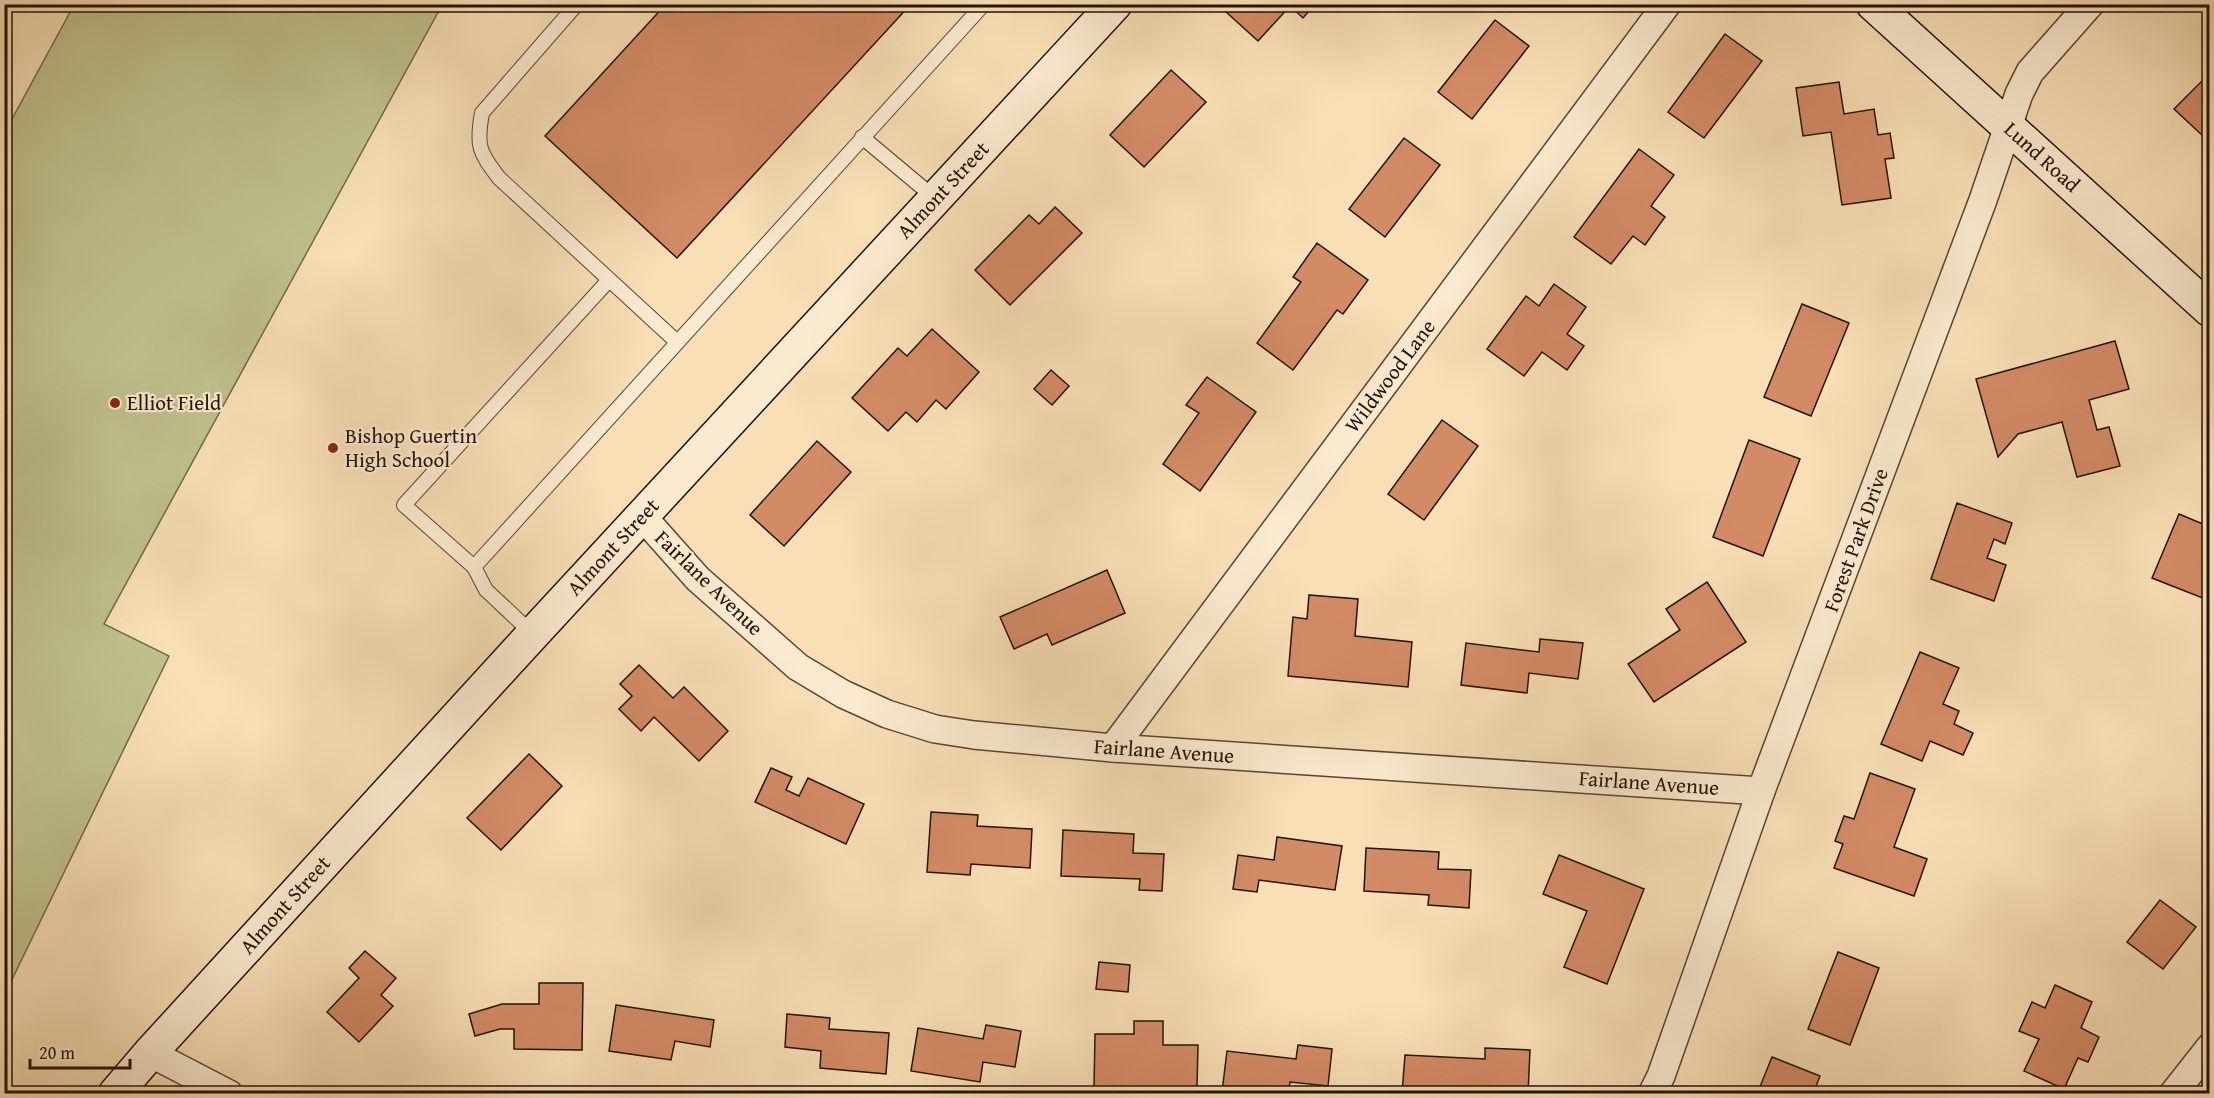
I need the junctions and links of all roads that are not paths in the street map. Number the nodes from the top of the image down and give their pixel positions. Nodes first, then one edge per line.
1 (577, 4) edge
2 (984, 4) edge
3 (1115, 4) edge
4 (1667, 4) edge
5 (1873, 4) edge
6 (2090, 4) edge
7 (2007, 126) junction
8 (862, 137) junction
9 (936, 199) junction
10 (609, 280) junction
11 (2210, 310) edge
12 (677, 342) junction
13 (642, 516) junction
14 (474, 567) junction
15 (533, 634) junction
16 (1113, 748) junction
17 (1761, 791) junction
18 (2210, 1047) edge
19 (150, 1053) junction
20 (115, 1094) edge
21 (229, 1094) edge
22 (1652, 1094) edge
23 (2173, 1094) edge

1 - 10 lane
2 - 8 lane
3 - 9 street, Almont Street
4 - 16 street, Wildwood Lane
5 - 7 street, Lund Road
6 - 7 street, Forest Park Drive
7 - 11 street, Lund Road
7 - 17 street, Forest Park Drive
8 - 9 lane
8 - 12 lane
9 - 13 street, Almont Street
10 - 12 lane
10 - 14 lane
12 - 14 lane
13 - 15 street, Almont Street
13 - 16 street, Fairlane Avenue
14 - 15 lane
15 - 19 street, Almont Street
16 - 17 street, Fairlane Avenue
17 - 22 street, Forest Park Drive
18 - 23 street
19 - 20 street, Almont Street
19 - 21 street

